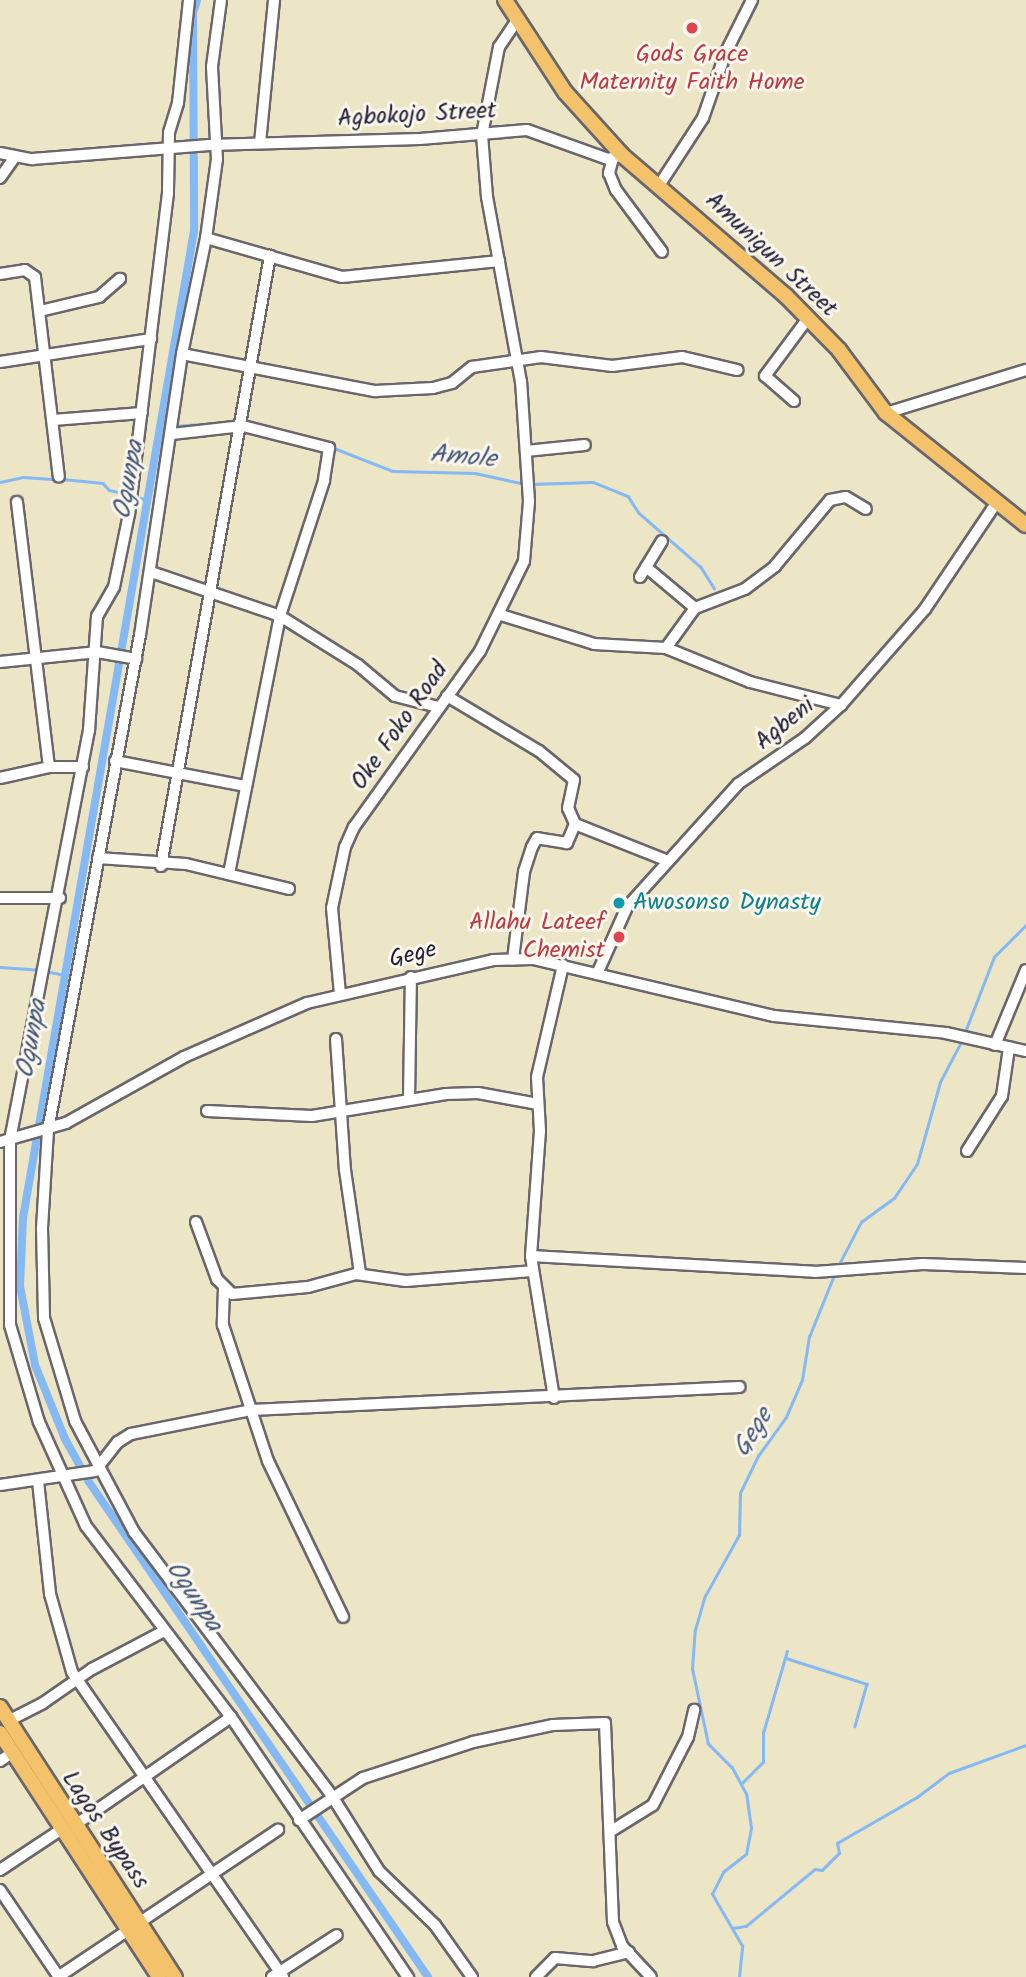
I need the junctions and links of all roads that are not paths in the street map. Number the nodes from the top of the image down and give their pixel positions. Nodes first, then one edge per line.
1 (189, 0) edge
2 (221, 0) edge
3 (274, 0) edge
4 (505, 0) edge
5 (752, 0) edge
6 (516, 22) junction
7 (482, 135) junction
8 (260, 143) junction
9 (213, 144) junction
10 (169, 148) junction
11 (0, 153) edge
12 (618, 157) junction
13 (14, 158) junction
14 (0, 178) edge
15 (660, 184) junction
16 (206, 238) junction
17 (662, 252) dead end
18 (270, 256) junction
19 (499, 261) junction
20 (0, 274) edge
21 (120, 279) dead end
22 (40, 311) junction
23 (808, 318) junction
24 (151, 340) junction
25 (182, 354) junction
26 (47, 355) junction
27 (519, 359) junction
28 (0, 362) edge
29 (251, 368) junction
30 (737, 370) dead end
31 (1026, 370) edge
32 (794, 401) dead end
33 (142, 413) junction
34 (886, 414) junction
35 (53, 419) junction
36 (243, 426) junction
37 (172, 434) junction
38 (585, 444) dead end
39 (526, 451) junction
40 (59, 477) dead end
41 (17, 502) dead end
42 (997, 502) junction
43 (866, 509) dead end
44 (1026, 525) edge
45 (662, 541) dead end
46 (151, 572) junction
47 (210, 591) junction
48 (695, 608) junction
49 (501, 614) junction
50 (280, 615) junction
51 (666, 648) junction
52 (100, 653) junction
53 (35, 658) junction
54 (133, 658) junction
55 (0, 662) edge
56 (447, 696) junction
57 (841, 705) junction
58 (438, 708) junction
59 (115, 761) junction
60 (49, 767) junction
61 (83, 767) junction
62 (179, 774) junction
63 (0, 778) edge
64 (245, 786) junction
65 (575, 824) junction
66 (97, 858) junction
67 (668, 861) junction
68 (161, 866) junction
69 (229, 874) junction
70 (289, 889) dead end
71 (0, 898) edge
72 (60, 898) junction
73 (513, 958) junction
74 (563, 965) junction
75 (1026, 970) edge
76 (597, 974) junction
77 (411, 977) junction
78 (340, 994) junction
79 (336, 1039) dead end
80 (995, 1045) junction
81 (1009, 1048) junction
82 (1026, 1051) edge
83 (409, 1099) junction
84 (538, 1104) junction
85 (207, 1111) dead end
86 (344, 1111) junction
87 (45, 1130) junction
88 (9, 1140) edge
89 (967, 1151) dead end
90 (196, 1222) dead end
91 (531, 1256) junction
92 (1026, 1268) edge
93 (532, 1271) junction
94 (360, 1273) junction
95 (224, 1288) junction
96 (739, 1387) dead end
97 (554, 1398) junction
98 (251, 1410) junction
99 (96, 1470) junction
100 (66, 1476) junction
101 (38, 1481) junction
102 (0, 1485) edge
103 (344, 1617) dead end
104 (164, 1631) junction
105 (78, 1680) junction
106 (0, 1707) edge
107 (694, 1710) dead end
108 (231, 1717) junction
109 (4, 1727) edge
110 (6, 1757) edge
111 (144, 1777) junction
112 (331, 1797) junction
113 (299, 1820) junction
114 (69, 1827) junction
115 (278, 1830) dead end
116 (611, 1831) junction
117 (0, 1870) edge
118 (209, 1876) junction
119 (0, 1889) edge
120 (133, 1925) junction
121 (337, 1935) dead end
122 (629, 1952) junction
123 (278, 1975) edge
124 (58, 1977) edge
125 (159, 1977) edge
126 (175, 1977) edge
127 (408, 1977) edge
128 (472, 1977) edge
129 (536, 1977) edge
130 (651, 1977) edge

1 - 10 street
2 - 9 street
3 - 8 street
4 - 6 main road, Amunigun Street
5 - 15 street
6 - 7 street, Oke Foko Road
6 - 12 main road, Amunigun Street
7 - 8 street, Agbokojo Street
7 - 12 street, Agbokojo Street
7 - 19 street, Oke Foko Road
8 - 9 street, Agbokojo Street
9 - 10 street, Agbokojo Street
9 - 16 street
10 - 13 street, Agbokojo Street
10 - 24 street
11 - 13 street
12 - 15 main road, Amunigun Street
12 - 17 street
13 - 14 street
15 - 23 main road, Amunigun Street
16 - 18 street
16 - 25 street
18 - 19 street
18 - 29 street
19 - 27 street, Oke Foko Road
20 - 22 street
21 - 22 street
22 - 26 street
23 - 32 street
23 - 34 main road, Amunigun Street
24 - 26 street
24 - 33 street
25 - 29 street
25 - 37 street
26 - 28 street
26 - 35 street
27 - 29 street
27 - 30 street
27 - 39 street, Oke Foko Road
29 - 36 street
31 - 34 street
33 - 35 street
33 - 52 street
34 - 42 main road, Amunigun Street
35 - 40 street
36 - 37 street
36 - 47 street
36 - 50 street
37 - 46 street
38 - 39 street
39 - 49 street, Oke Foko Road
41 - 53 street
42 - 44 main road, Amunigun Street
42 - 57 street, Agbeni
43 - 48 street
45 - 48 street
46 - 47 street
46 - 54 street
47 - 50 street
47 - 62 street
48 - 51 street
49 - 51 street
49 - 56 street, Oke Foko Road
50 - 58 street
50 - 64 street
51 - 57 street
52 - 53 street
52 - 54 street
52 - 61 street
53 - 55 street
53 - 60 street
54 - 59 street
56 - 58 street, Oke Foko Road
56 - 65 street
57 - 67 street, Agbeni
58 - 78 street, Oke Foko Road
59 - 62 street
59 - 66 street
60 - 61 street
60 - 63 street
61 - 72 street
62 - 64 street
62 - 68 street
64 - 69 street
65 - 67 street
65 - 73 street
66 - 68 street
66 - 87 street
67 - 76 street, Agbeni
68 - 69 street
69 - 70 street
71 - 72 street
72 - 88 street
73 - 74 street, Gege
73 - 77 street, Gege
74 - 76 street, Gege
74 - 84 street
75 - 80 street
76 - 80 street, Gege
77 - 78 street, Gege
77 - 83 street
78 - 87 street, Gege
79 - 86 street
80 - 81 street, Gege
81 - 82 street, Gege
81 - 89 street
83 - 84 street
83 - 86 street
84 - 91 street
85 - 86 street
86 - 94 street
87 - 88 street, Gege
87 - 99 street
88 - 100 street
90 - 95 street
91 - 92 street
91 - 93 street
93 - 94 street
93 - 97 street
94 - 95 street
95 - 98 street
96 - 97 street
97 - 98 street
98 - 99 street
98 - 103 street
99 - 100 street
99 - 112 street
100 - 101 street
100 - 104 street
101 - 102 street
101 - 105 street
104 - 105 street
104 - 108 street
105 - 109 street
105 - 111 street
106 - 109 main road, Lagos Bypass
107 - 116 street
108 - 111 street
108 - 113 street
109 - 110 main road, Lagos Bypass
109 - 114 main road, Lagos Bypass
110 - 114 main road, Lagos Bypass
111 - 114 street
111 - 118 street
112 - 113 street
112 - 116 street
112 - 128 street
113 - 127 street
114 - 117 street
114 - 120 main road, Lagos Bypass
115 - 118 street
116 - 122 street
118 - 120 street
118 - 123 street
119 - 124 street
120 - 124 street
120 - 125 main road, Lagos Bypass
120 - 126 main road, Lagos Bypass
121 - 123 street
122 - 129 street
122 - 130 street

